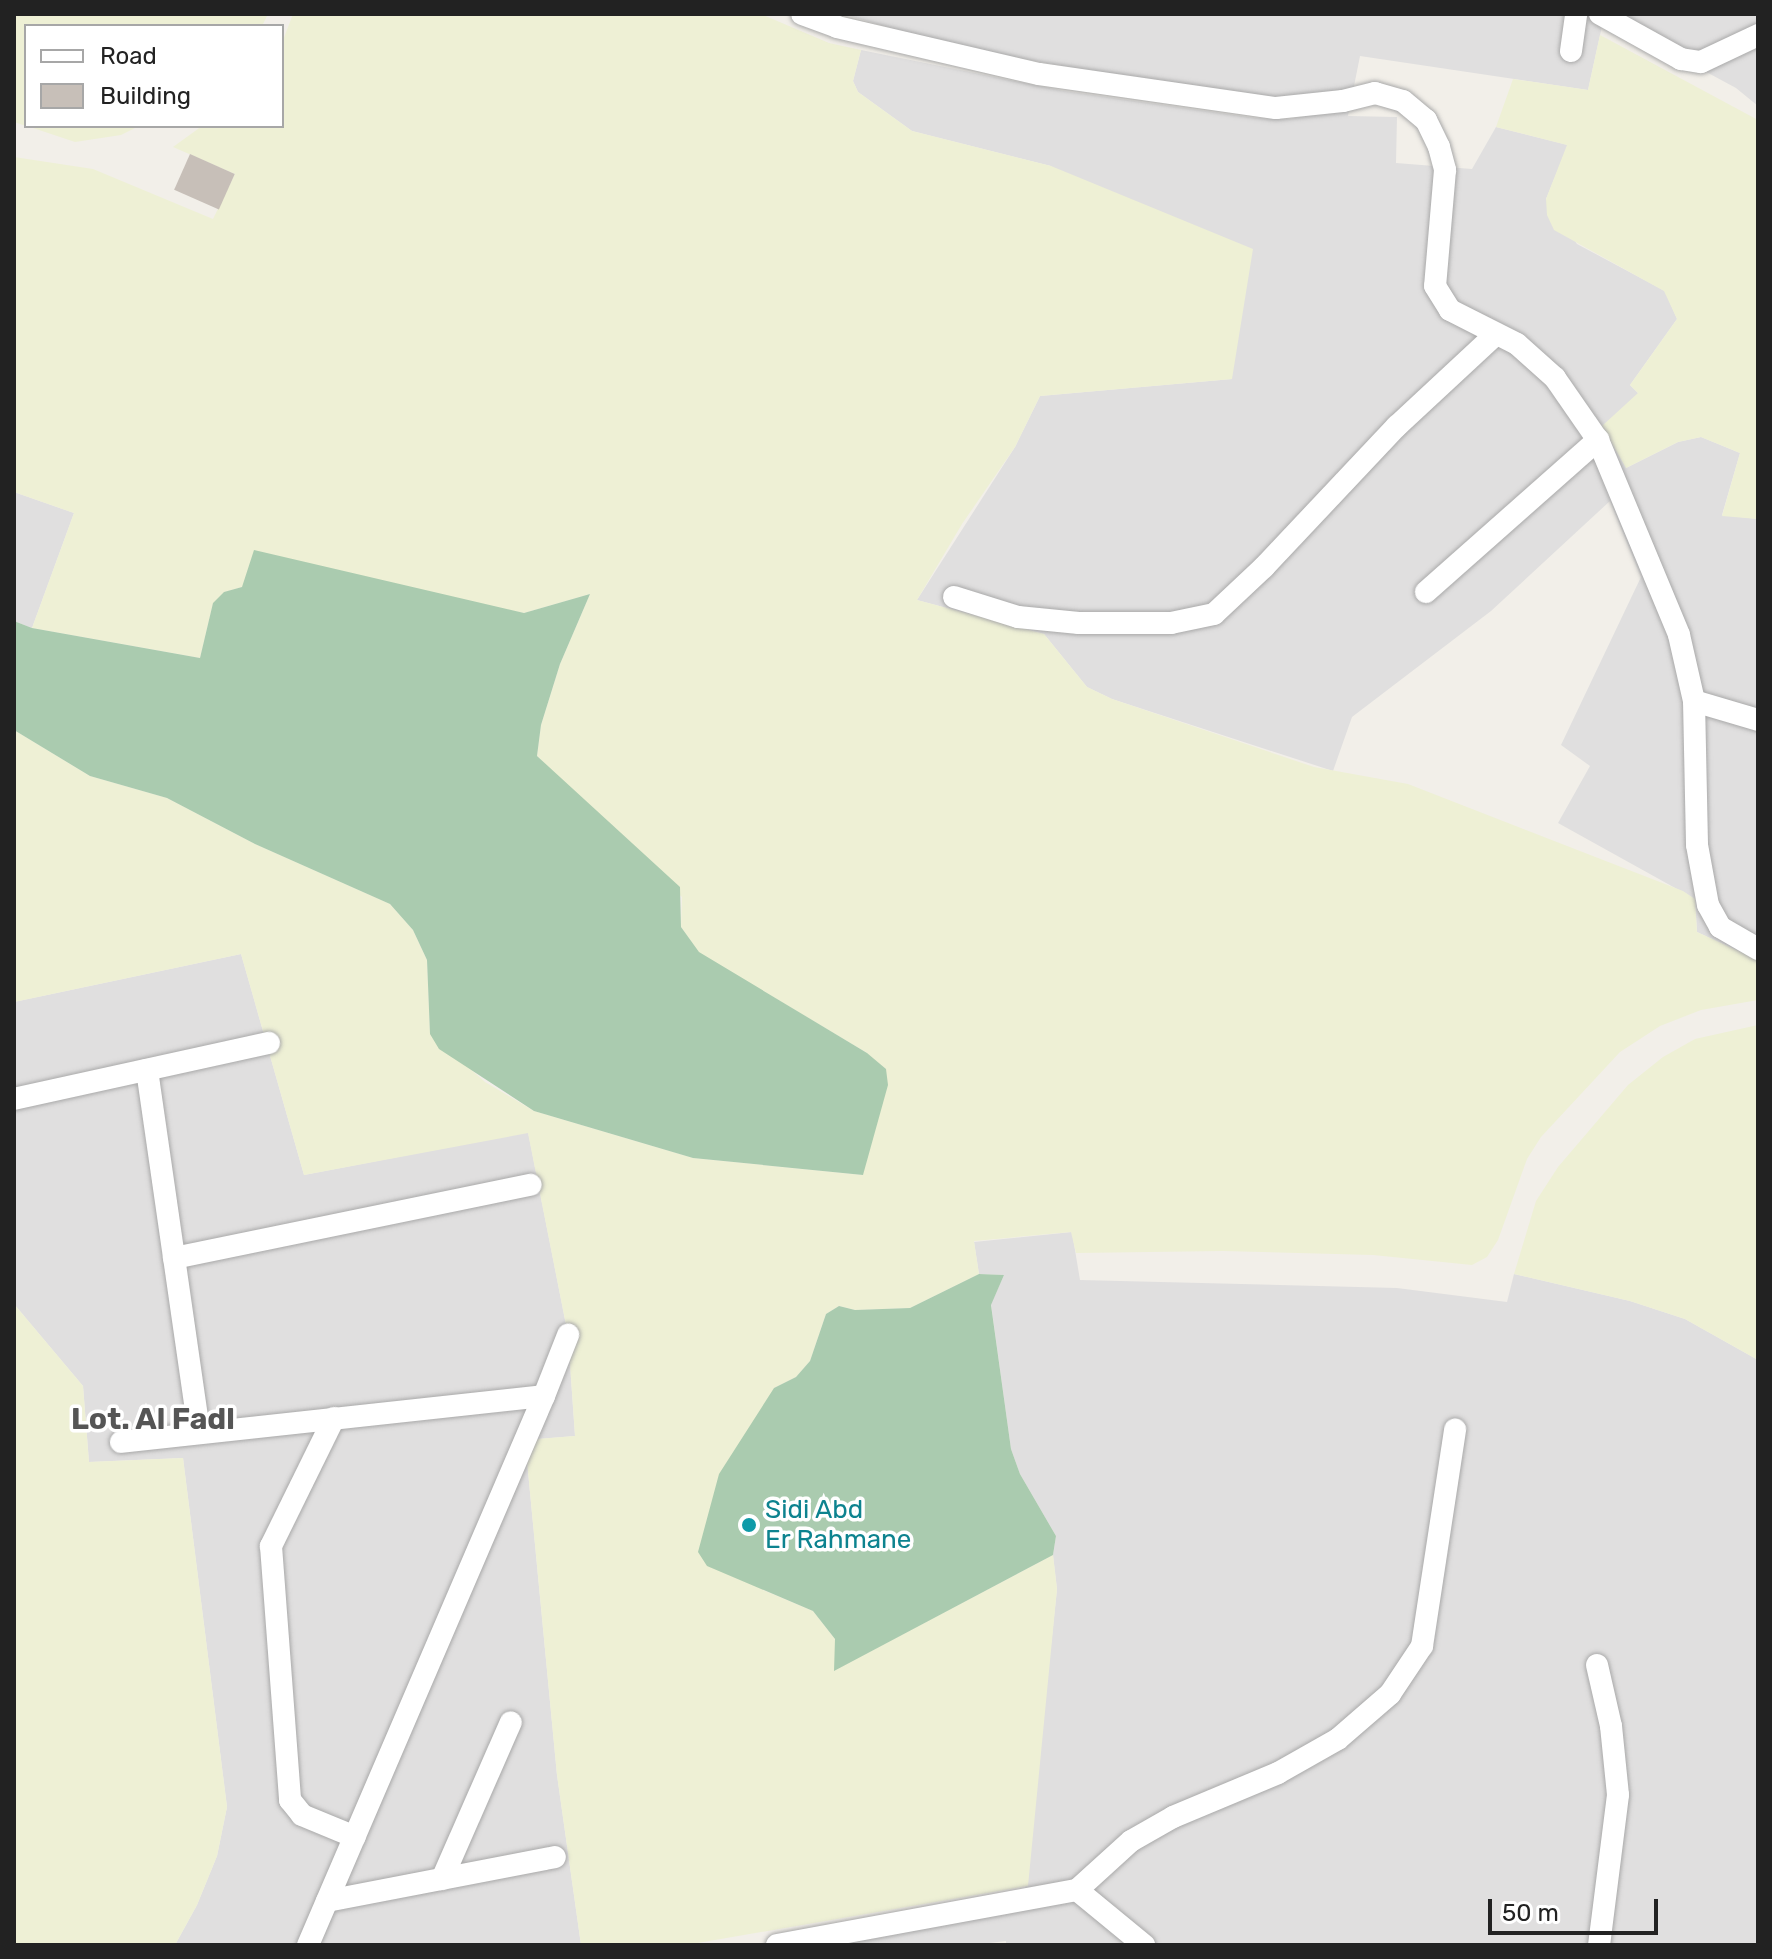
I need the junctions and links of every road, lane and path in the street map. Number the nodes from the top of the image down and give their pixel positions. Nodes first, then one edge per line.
1 (802, 14) edge
2 (1576, 14) edge
3 (1600, 14) edge
4 (1758, 35) edge
5 (1571, 51) dead end
6 (1496, 334) junction
7 (1598, 440) junction
8 (1426, 592) dead end
9 (954, 597) dead end
10 (1694, 701) junction
11 (1758, 720) edge
12 (1758, 949) edge
13 (269, 1043) dead end
14 (147, 1070) junction
15 (14, 1099) edge
16 (531, 1185) dead end
17 (174, 1258) junction
18 (568, 1335) dead end
19 (544, 1396) junction
20 (334, 1418) junction
21 (1455, 1430) dead end
22 (199, 1432) junction
23 (121, 1442) dead end
24 (1597, 1665) dead end
25 (511, 1722) dead end
26 (355, 1837) junction
27 (555, 1857) dead end
28 (442, 1879) junction
29 (1077, 1890) junction
30 (327, 1901) junction
31 (308, 1945) edge
32 (777, 1945) edge
33 (1144, 1945) edge
34 (1599, 1945) edge

1 - 6 street
2 - 5 street
3 - 4 street
6 - 7 street
6 - 9 street
7 - 8 street
7 - 10 street
10 - 11 street
10 - 12 street
13 - 14 street
14 - 15 street
14 - 17 street
16 - 17 street
17 - 22 street
18 - 19 street
19 - 20 street
19 - 26 street
20 - 22 street
20 - 26 street
21 - 29 street
22 - 23 street
24 - 34 street
25 - 28 street
26 - 30 street
27 - 28 street
28 - 30 street
29 - 32 street
29 - 33 street
30 - 31 street

